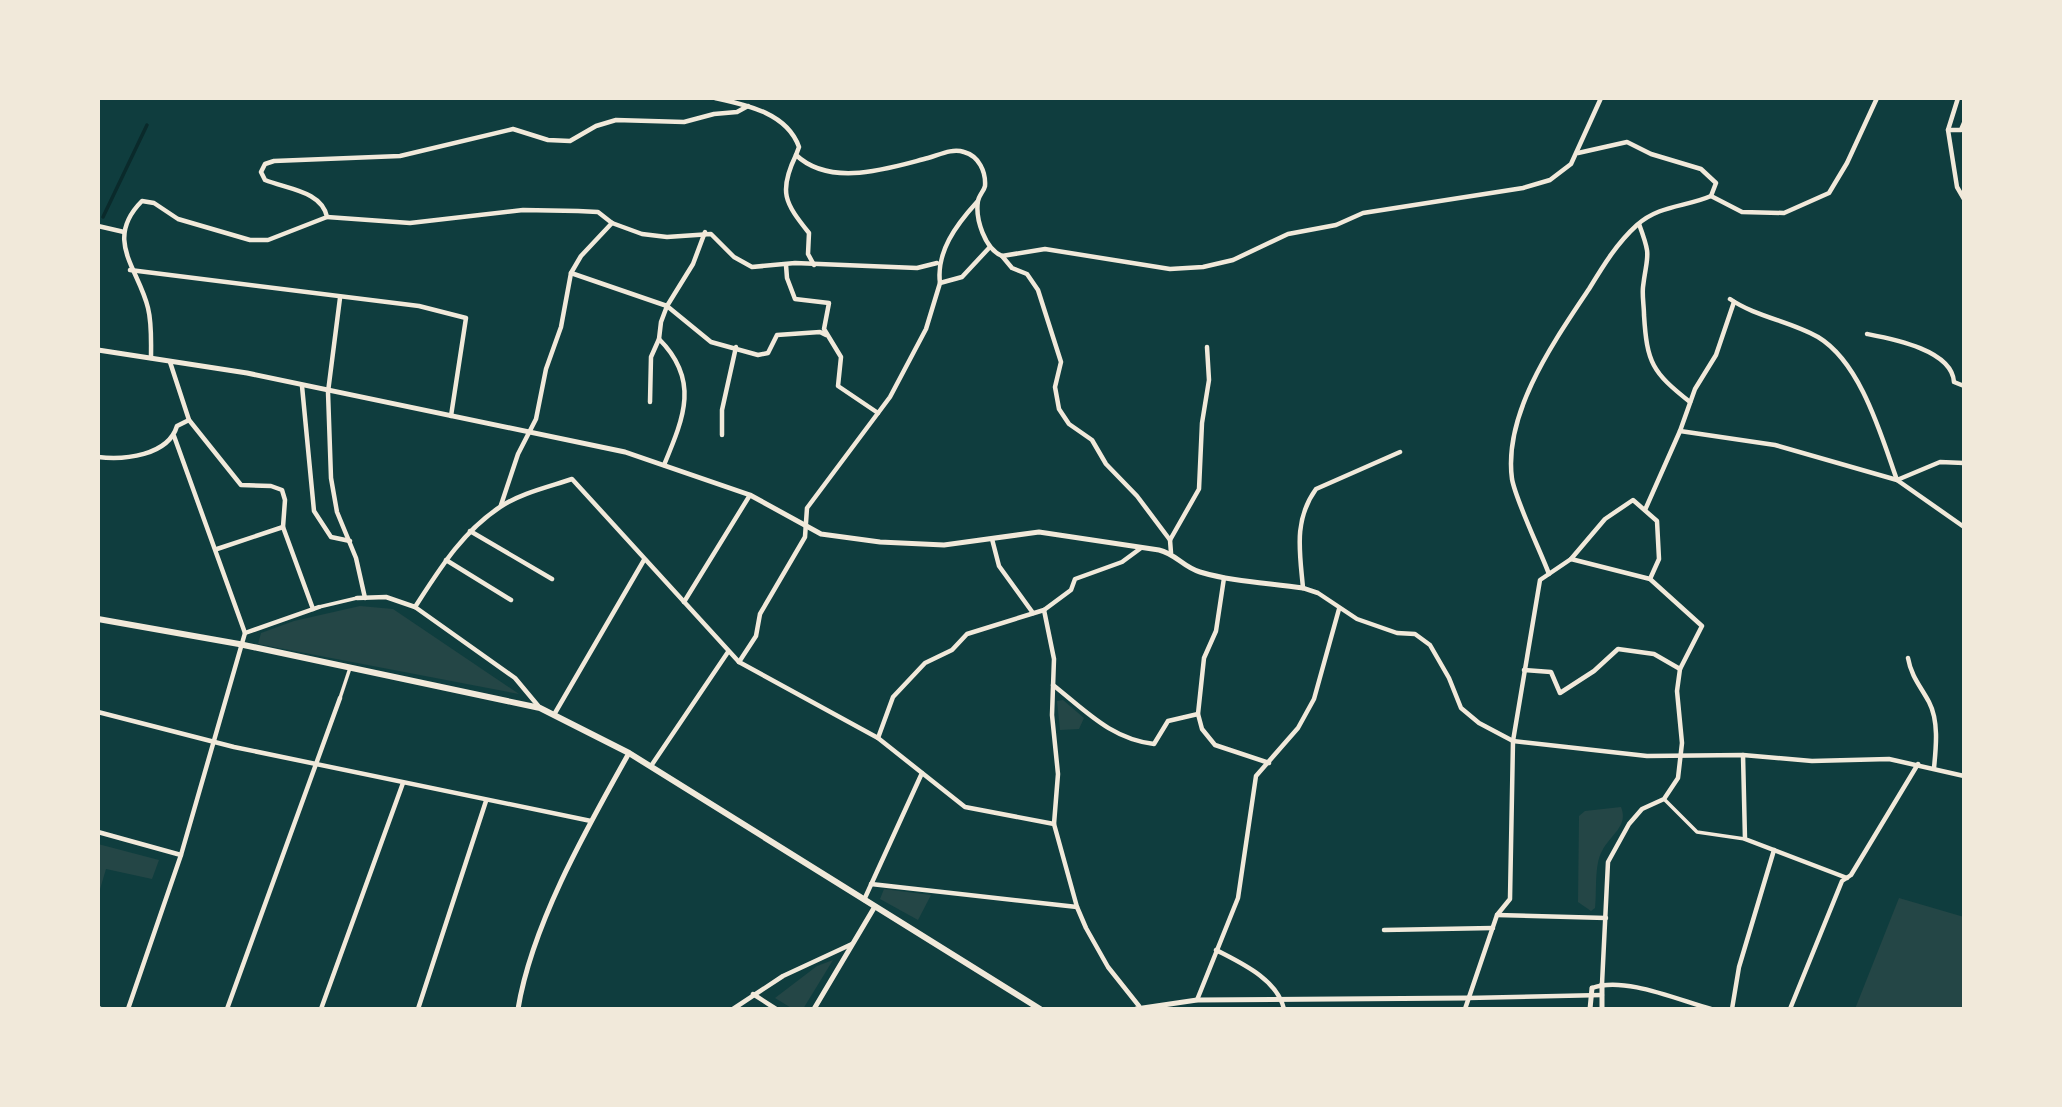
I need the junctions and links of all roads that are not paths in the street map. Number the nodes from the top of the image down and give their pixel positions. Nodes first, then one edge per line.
1 (715, 98) edge
2 (1601, 98) edge
3 (1877, 98) edge
4 (1958, 98) edge
5 (748, 105) junction
6 (1964, 123) edge
7 (1948, 130) junction
8 (1577, 153) junction
9 (796, 155) junction
10 (1711, 196) junction
11 (1964, 199) edge
12 (978, 202) junction
13 (327, 217) junction
14 (612, 223) junction
15 (1639, 224) junction
16 (98, 226) edge
17 (124, 232) junction
18 (705, 232) junction
19 (989, 248) junction
20 (1002, 256) junction
21 (937, 262) junction
22 (786, 265) junction
23 (814, 265) junction
24 (130, 270) junction
25 (571, 273) junction
26 (940, 283) junction
27 (340, 298) junction
28 (667, 306) junction
29 (1867, 334) dead end
30 (826, 335) junction
31 (659, 339) junction
32 (736, 347) junction
33 (1207, 348) dead end
34 (98, 349) edge
35 (151, 358) junction
36 (170, 362) junction
37 (302, 386) junction
38 (1964, 386) edge
39 (328, 392) junction
40 (650, 402) dead end
41 (1690, 403) junction
42 (878, 413) junction
43 (451, 416) junction
44 (189, 420) junction
45 (1680, 431) junction
46 (530, 432) junction
47 (722, 435) dead end
48 (174, 436) junction
49 (1399, 452) dead end
50 (98, 457) edge
51 (1964, 463) edge
52 (664, 465) junction
53 (1898, 480) junction
54 (750, 495) junction
55 (501, 506) junction
56 (1644, 510) junction
57 (283, 527) junction
58 (805, 527) junction
59 (1964, 527) edge
60 (470, 531) junction
61 (992, 539) junction
62 (1170, 540) junction
63 (351, 541) junction
64 (1140, 548) junction
65 (217, 549) junction
66 (1171, 553) junction
67 (1571, 559) junction
68 (446, 560) junction
69 (645, 560) junction
70 (1549, 574) junction
71 (1224, 577) junction
72 (552, 579) dead end
73 (1650, 579) junction
74 (1303, 588) junction
75 (357, 598) joint
76 (365, 598) junction
77 (511, 600) dead end
78 (684, 602) junction
79 (319, 607) joint
80 (415, 607) junction
81 (313, 609) junction
82 (1339, 609) junction
83 (1044, 610) junction
84 (1033, 613) junction
85 (98, 619) edge
86 (245, 633) junction
87 (239, 645) junction
88 (727, 652) junction
89 (1908, 658) dead end
90 (739, 662) junction
91 (351, 668) junction
92 (1680, 669) junction
93 (1524, 670) junction
94 (1054, 685) junction
95 (340, 698) joint
96 (540, 708) junction
97 (98, 712) edge
98 (555, 713) junction
99 (1198, 714) junction
100 (878, 738) junction
101 (1513, 741) junction
102 (214, 742) junction
103 (629, 753) junction
104 (1681, 754) junction
105 (1743, 755) junction
106 (319, 763) junction
107 (1269, 763) junction
108 (1918, 764) junction
109 (651, 767) junction
110 (1934, 768) junction
111 (922, 773) junction
112 (1964, 776) edge
113 (403, 783) junction
114 (1664, 799) junction
115 (485, 801) junction
116 (591, 821) junction
117 (1054, 824) junction
118 (98, 831) edge
119 (1745, 839) junction
120 (1774, 850) junction
121 (181, 855) junction
122 (1847, 878) junction
123 (871, 884) junction
124 (864, 901) junction
125 (1077, 907) junction
126 (874, 908) junction
127 (1497, 915) junction
128 (1606, 918) junction
129 (1493, 928) junction
130 (1384, 930) dead end
131 (853, 944) junction
132 (1216, 950) junction
133 (1602, 984) junction
134 (1591, 991) junction
135 (753, 995) junction
136 (1602, 995) junction
137 (1468, 998) junction
138 (1282, 999) junction
139 (1197, 1000) junction
140 (1137, 1008) edge
141 (128, 1009) edge
142 (228, 1009) edge
143 (321, 1009) edge
144 (418, 1009) edge
145 (518, 1009) edge
146 (733, 1009) edge
147 (776, 1009) edge
148 (814, 1009) edge
149 (1040, 1009) edge
150 (1284, 1009) edge
151 (1465, 1009) edge
152 (1590, 1009) edge
153 (1602, 1009) edge
154 (1711, 1009) edge
155 (1732, 1009) edge
156 (1790, 1009) edge

1 - 5 street
2 - 8 street
3 - 10 street
4 - 7 street
5 - 9 street
5 - 13 street
6 - 7 street
7 - 11 street
8 - 10 street
8 - 20 street
9 - 12 street
9 - 23 street
10 - 15 street
12 - 19 street
12 - 21 street
13 - 14 street
13 - 17 street
14 - 18 street
14 - 25 street
15 - 41 street
15 - 70 street
16 - 17 street
17 - 24 street
18 - 22 street
18 - 28 street
19 - 20 street
19 - 26 street
20 - 62 street
21 - 23 street
21 - 26 street
22 - 23 street
22 - 30 street
24 - 27 street
24 - 35 street
25 - 28 street
25 - 46 street
26 - 42 street
27 - 39 street
27 - 43 street
28 - 31 street
28 - 32 street
29 - 38 street
30 - 32 street
30 - 42 street
31 - 40 street
31 - 52 street
32 - 47 street
33 - 62 street
34 - 35 street
35 - 36 street
36 - 37 street
36 - 44 street
37 - 39 street
37 - 63 street
39 - 43 street
39 - 63 street
41 - 45 street
41 - 53 street
42 - 58 street
43 - 46 street
44 - 48 street
44 - 57 street
45 - 53 street
45 - 56 street
46 - 52 street
46 - 55 street
48 - 50 street
48 - 65 street
49 - 74 street
51 - 53 street
52 - 54 street
53 - 59 street
54 - 58 street
54 - 78 street
55 - 60 street
55 - 69 street
56 - 67 street
56 - 73 street
57 - 65 street
57 - 81 street
58 - 61 street
58 - 90 street
60 - 68 street
60 - 72 street
61 - 64 street
61 - 84 street
62 - 66 street
63 - 76 street
64 - 66 street
64 - 83 street
65 - 86 street
66 - 71 street
67 - 70 street
67 - 73 street
68 - 77 street
68 - 80 street
69 - 78 street
69 - 98 street
70 - 93 street
71 - 74 street
71 - 99 street
73 - 92 street
74 - 82 street
75 - 76 street
75 - 79 street
76 - 80 street
78 - 88 street
79 - 81 street
80 - 96 street
81 - 86 street
82 - 101 street
82 - 107 street
83 - 84 street
83 - 94 street
84 - 100 street
85 - 87 main road
86 - 87 street
87 - 91 main road
87 - 102 street
88 - 90 street
88 - 109 street
89 - 110 street
90 - 100 street
91 - 95 street
91 - 96 main road
92 - 93 street
92 - 104 street
93 - 101 street
94 - 99 street
94 - 117 street
95 - 106 street
96 - 98 main road
97 - 102 street
98 - 103 main road
99 - 107 street
100 - 111 street
101 - 104 street
101 - 127 street
102 - 106 street
102 - 121 street
103 - 109 main road
103 - 116 street
104 - 105 street
104 - 114 street
105 - 108 street
105 - 119 street
106 - 113 street
106 - 142 street
107 - 132 street
108 - 110 street
108 - 122 street
109 - 124 main road
110 - 112 street
111 - 117 street
111 - 123 street
113 - 115 street
113 - 143 street
114 - 119 street
114 - 128 street
115 - 116 street
115 - 144 street
116 - 145 street
117 - 125 street
118 - 121 street
119 - 120 street
120 - 122 street
120 - 155 street
121 - 141 street
122 - 156 street
123 - 124 street
123 - 125 street
124 - 126 main road
125 - 140 street
126 - 131 street
126 - 149 main road
127 - 128 street
127 - 129 street
128 - 133 street
129 - 130 street
129 - 137 street
131 - 135 street
131 - 148 street
132 - 138 street
132 - 139 street
133 - 134 street
133 - 136 street
133 - 154 street
134 - 136 street
134 - 137 street
134 - 152 street
135 - 146 street
135 - 147 street
136 - 153 street
137 - 138 street
137 - 151 street
138 - 139 street
138 - 150 street
139 - 140 street

